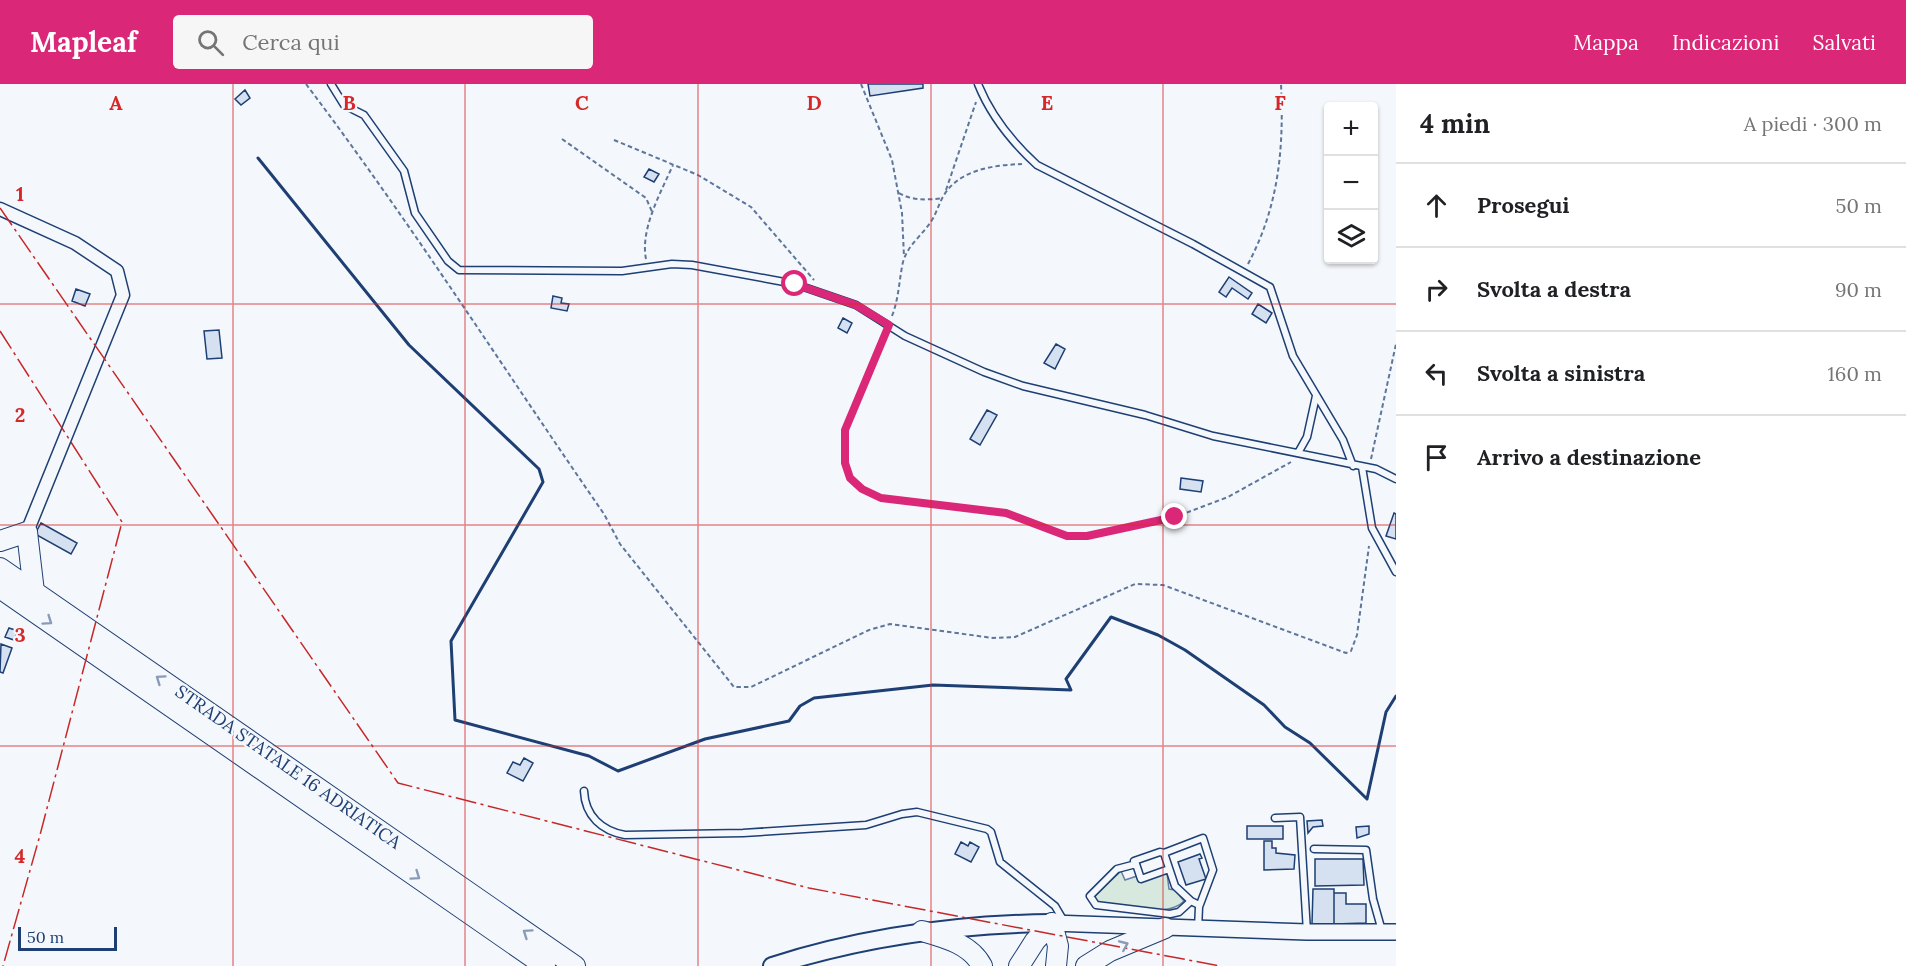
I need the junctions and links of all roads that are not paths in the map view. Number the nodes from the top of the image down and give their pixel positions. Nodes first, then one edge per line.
1 (331, 84) edge
2 (978, 85) edge
3 (0, 209) edge
4 (1316, 396) junction
5 (1298, 453) junction
6 (1353, 466) junction
7 (1362, 467) junction
8 (1396, 479) edge
9 (27, 532) junction
10 (0, 541) edge
11 (0, 568) edge
12 (1396, 572) edge
13 (0, 588) edge
14 (34, 592) junction
15 (584, 791) dead end
16 (1275, 818) dead end
17 (1314, 849) dead end
18 (1164, 853) junction
19 (1136, 864) junction
20 (1169, 869) junction
21 (1191, 902) junction
22 (1199, 905) junction
23 (1058, 923) junction
24 (1165, 928) junction
25 (1198, 929) junction
26 (922, 931) junction
27 (1307, 932) junction
28 (1389, 932) edge
29 (545, 966) edge
30 (575, 966) edge
31 (772, 966) edge
32 (982, 966) edge
33 (1019, 966) edge
34 (1056, 966) edge
35 (1086, 966) edge

1 - 5 lane
2 - 4 lane
3 - 9 street
4 - 5 lane
4 - 6 lane
5 - 6 lane
6 - 7 lane
7 - 8 lane
7 - 12 lane
9 - 10 highway
9 - 14 highway
11 - 14 highway, STRADA STATALE 16 ADRIATICA
13 -> 29 highway, STRADA STATALE 16 ADRIATICA
30 -> 14 highway, STRADA STATALE 16 ADRIATICA
15 - 23 lane
16 - 27 lane
17 - 28 lane
18 - 19 lane
18 - 20 lane
18 - 22 lane
19 - 20 lane
19 - 21 lane
20 - 21 lane
21 - 22 lane
22 - 25 lane
23 - 24 street
23 - 26 main road
23 - 33 highway
23 - 34 highway
24 - 25 street
35 -> 24 highway
25 - 27 street
26 - 31 main road
26 - 32 highway
27 - 28 street

